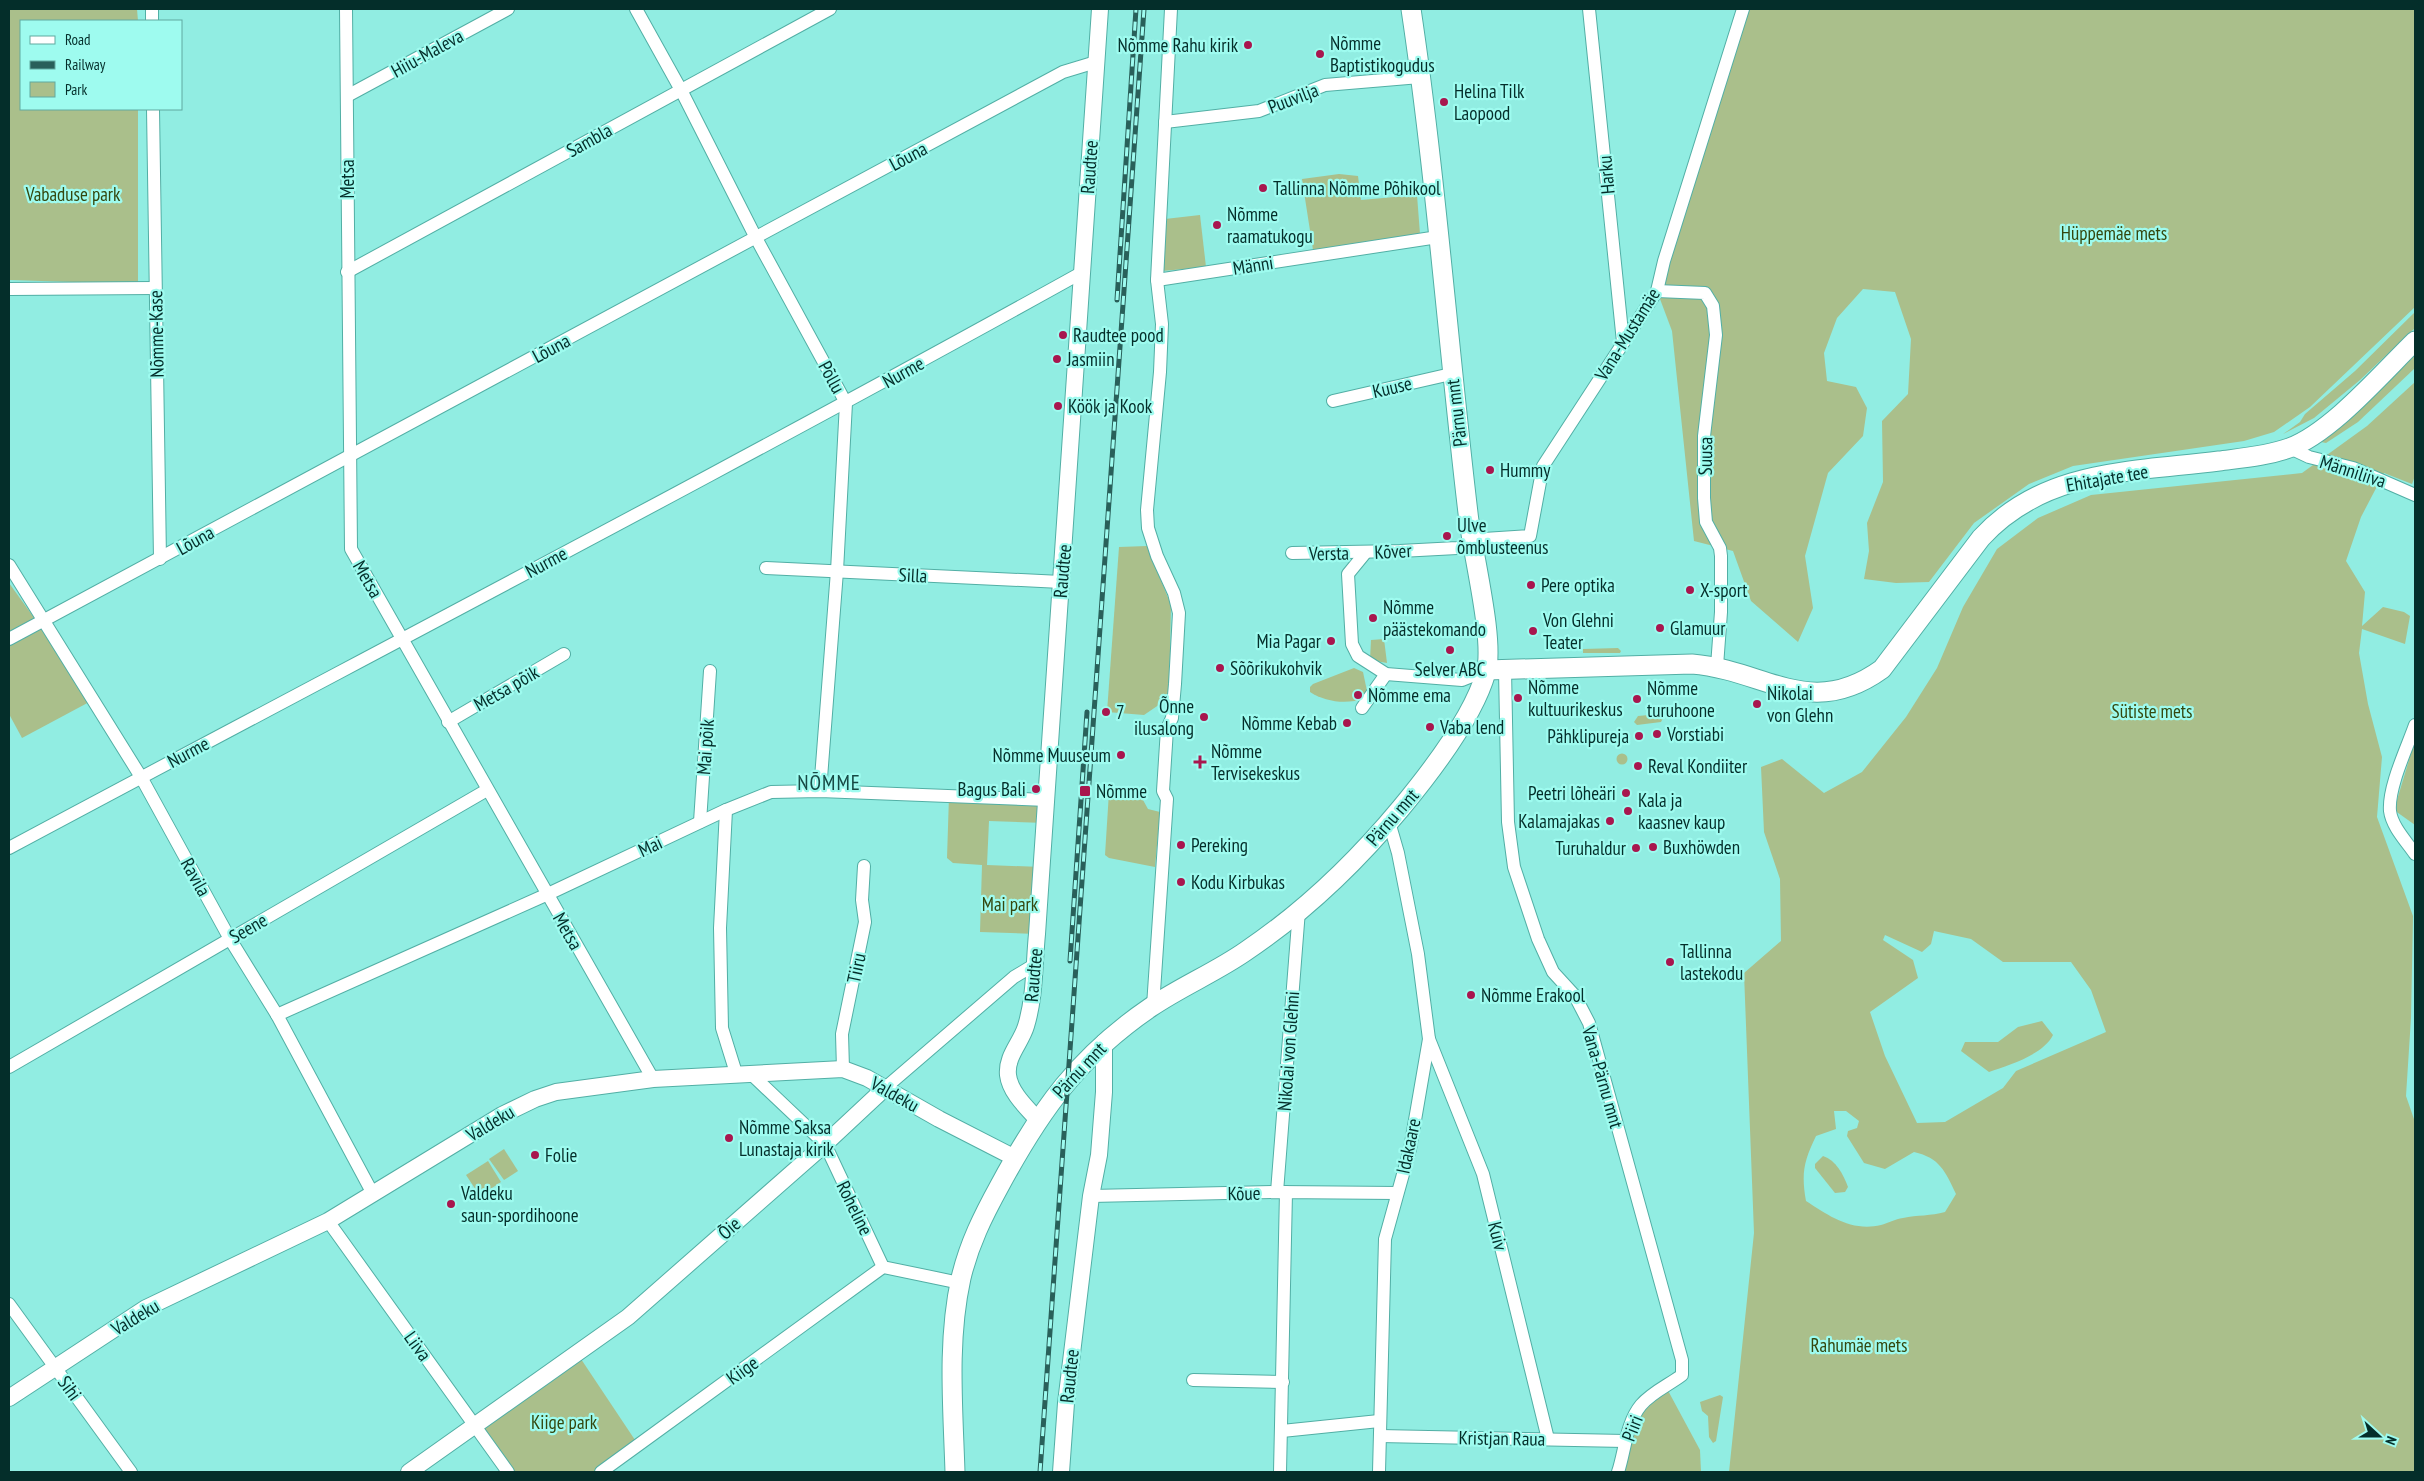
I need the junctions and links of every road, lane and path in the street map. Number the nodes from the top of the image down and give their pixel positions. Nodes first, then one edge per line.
1 (346, 9) edge
2 (508, 9) edge
3 (636, 9) edge
4 (830, 9) edge
5 (1100, 9) edge
6 (1171, 9) edge
7 (1411, 9) edge
8 (1589, 9) edge
9 (1743, 9) edge
10 (1096, 62) junction
11 (1420, 77) junction
12 (681, 90) junction
13 (347, 96) junction
14 (153, 110) edge
15 (1166, 122) junction
16 (1438, 237) junction
17 (756, 238) junction
18 (347, 272) junction
19 (1081, 273) junction
20 (1157, 280) junction
21 (155, 288) junction
22 (9, 289) edge
23 (1657, 291) junction
24 (2415, 341) edge
25 (1623, 342) junction
26 (1451, 374) junction
27 (1333, 401) dead end
28 (846, 403) junction
29 (2290, 448) junction
30 (350, 455) junction
31 (2415, 495) edge
32 (1472, 546) junction
33 (1366, 552) junction
34 (1292, 553) dead end
35 (160, 559) junction
36 (9, 565) edge
37 (766, 568) dead end
38 (837, 571) junction
39 (1061, 582) junction
40 (44, 620) junction
41 (402, 637) junction
42 (9, 639) edge
43 (564, 654) dead end
44 (1723, 667) junction
45 (1496, 670) junction
46 (710, 671) dead end
47 (1386, 674) junction
48 (1362, 708) dead end
49 (448, 722) junction
50 (2415, 725) edge
51 (141, 777) junction
52 (487, 790) junction
53 (820, 791) junction
54 (1047, 800) junction
55 (726, 810) junction
56 (700, 822) junction
57 (1389, 822) junction
58 (9, 848) edge
59 (2415, 854) edge
60 (864, 866) dead end
61 (548, 894) junction
62 (1299, 910) junction
63 (230, 939) junction
64 (1034, 965) junction
65 (1153, 1006) junction
66 (277, 1015) junction
67 (1429, 1038) junction
68 (1104, 1042) junction
69 (9, 1067) edge
70 (843, 1069) junction
71 (743, 1073) junction
72 (653, 1079) junction
73 (885, 1088) junction
74 (1037, 1119) junction
75 (825, 1144) junction
76 (1015, 1158) junction
77 (1282, 1192) junction
78 (1397, 1193) junction
79 (373, 1194) junction
80 (1091, 1196) junction
81 (328, 1221) junction
82 (883, 1267) junction
83 (960, 1283) junction
84 (9, 1304) edge
85 (55, 1367) junction
86 (1682, 1375) joint
87 (1193, 1380) dead end
88 (1283, 1382) junction
89 (9, 1398) edge
90 (1379, 1421) junction
91 (475, 1425) junction
92 (1282, 1431) junction
93 (1380, 1436) junction
94 (1548, 1439) junction
95 (1625, 1441) junction
96 (131, 1472) edge
97 (409, 1472) edge
98 (508, 1472) edge
99 (601, 1472) edge
100 (955, 1472) edge
101 (1061, 1472) edge
102 (1280, 1472) edge
103 (1379, 1472) edge
104 (1618, 1472) edge

1 - 13 street, Metsa
2 - 13 street, Hiiu-Maleva
3 - 12 street, Põllu
4 - 12 street, Sambla
5 - 10 street, Raudtee
6 - 15 street
7 - 11 main road, Pärnu mnt
8 - 25 street, Harku
9 - 23 street, Vana-Mustamäe
10 - 17 street, Lõuna
10 - 19 street, Raudtee
11 - 15 street, Puuvilja
11 - 16 main road, Pärnu mnt
12 - 17 street, Põllu
12 - 18 street, Sambla
13 - 18 street, Metsa
14 - 21 street, Nõmme-Kase
15 - 20 street
16 - 20 street, Männi
16 - 26 main road, Pärnu mnt
17 - 28 street, Põllu
17 - 30 street, Lõuna
18 - 30 street, Metsa
19 - 28 street, Nurme
19 - 39 street, Raudtee
20 - 65 street
21 - 22 street
21 - 35 street, Nõmme-Kase
23 - 25 street, Vana-Mustamäe
23 - 44 street, Suusa
24 - 29 main road, Ehitajate tee
25 - 32 street, Vana-Mustamäe
26 - 27 street, Kuuse
26 - 32 main road, Pärnu mnt
28 - 38 street, Põllu
28 - 41 street, Nurme
29 - 31 street, Männiliiva
29 - 44 main road, Ehitajate tee
30 - 35 street, Lõuna
30 - 41 street, Metsa
32 - 33 street, Kõver
32 - 45 main road, Pärnu mnt
33 - 34 street, Versta
33 - 47 street, Kõver
35 - 40 street, Lõuna
36 - 40 street, Ravila
37 - 38 street, Silla
38 - 39 street, Silla
38 - 53 street, Põllu
39 - 54 street, Raudtee
40 - 42 street, Lõuna
40 - 51 street, Ravila
41 - 49 street, Metsa
41 - 51 street, Nurme
43 - 49 street, Metsa põik
44 - 45 main road, Ehitajate tee
45 - 47 street
45 - 57 main road, Pärnu mnt
45 - 86 street, Vana-Pärnu mnt
46 - 56 street, Mai põik
47 - 48 street
49 - 52 street, Metsa
50 - 59 street
51 - 58 street, Nurme
51 - 63 street, Ravila
52 - 61 street, Metsa
52 - 63 street, Seene
53 - 54 street, Mai
53 - 55 street, Mai
54 - 64 street, Raudtee
55 - 56 street, Mai
55 - 71 street, Roheline
56 - 61 street, Mai
57 - 62 main road, Pärnu mnt
57 - 67 street, Idakaare
60 - 70 street, Tiiru
61 - 66 street, Mai
61 - 72 street, Metsa
62 - 65 main road, Pärnu mnt
62 - 77 street, Nikolai von Glehni
63 - 66 street, Ravila
63 - 69 street, Seene
64 - 73 street, Õie
64 - 74 street, Raudtee
65 - 68 main road, Pärnu mnt
66 - 79 street, Ravila
67 - 78 street, Idakaare
67 - 94 street, Kuiv
68 - 74 main road, Pärnu mnt
68 - 80 street, Raudtee
70 - 71 street, Valdeku
70 - 73 street, Valdeku
71 - 72 street, Valdeku
71 - 75 street, Roheline
72 - 79 street, Valdeku
73 - 75 street, Õie
73 - 76 street, Valdeku
74 - 76 main road, Pärnu mnt
75 - 82 street, Roheline
75 - 91 street, Õie
76 - 83 main road, Pärnu mnt
77 - 78 street, Kõue
77 - 80 street, Kõue
77 - 88 street, Nikolai von Glehni
78 - 90 street, Idakaare
79 - 81 street, Valdeku
80 - 101 street, Raudtee
81 - 85 street, Valdeku
81 - 91 street, Liiva
82 - 83 street
82 - 99 street, Kiige
83 - 100 main road, Pärnu mnt
84 - 85 street, Sihi
85 - 89 street, Valdeku
85 - 96 street, Sihi
86 - 95 street, Piiri
87 - 88 street
88 - 92 street, Nikolai von Glehni
90 - 92 street
90 - 93 street, Idakaare
91 - 97 street, Õie
91 - 98 street, Liiva
92 - 102 street, Nikolai von Glehni
93 - 94 street, Kristjan Raua
93 - 103 street, Idakaare
94 - 95 street, Kristjan Raua
95 - 104 street, Piiri

